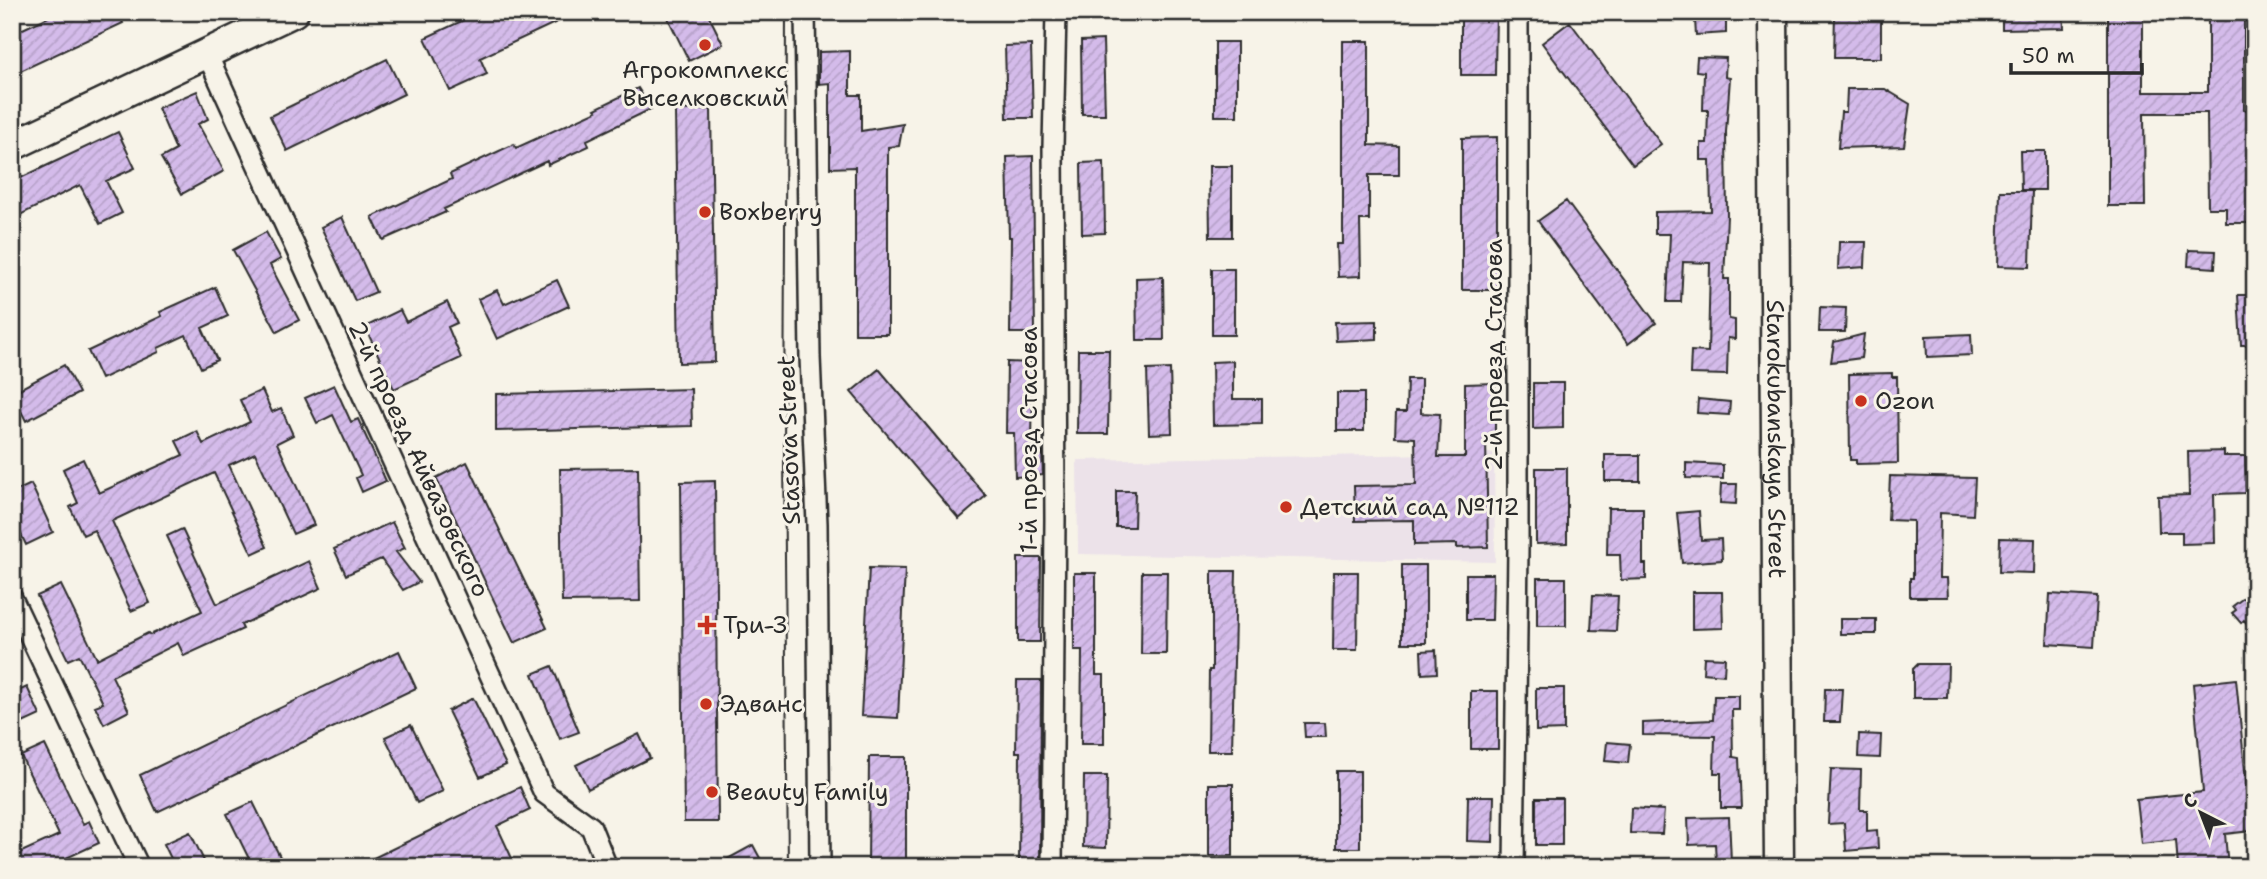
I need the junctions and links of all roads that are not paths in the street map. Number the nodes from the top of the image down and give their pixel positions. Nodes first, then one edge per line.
1 (294, 12) edge
2 (805, 12) edge
3 (1056, 12) edge
4 (1518, 12) edge
5 (1773, 12) edge
6 (207, 54) junction
7 (12, 146) edge
8 (12, 598) edge
9 (139, 867) edge
10 (607, 867) edge
11 (820, 867) edge
12 (1052, 867) edge
13 (1514, 867) edge
14 (1779, 867) edge

1 - 6 street
2 - 11 street, Stasova Street
3 - 12 street, 1-й проезд Стасова
4 - 13 street, 2-й проезд Стасова
5 - 14 street, Starokubanskaya Street
6 - 7 street
6 - 10 street, 2-й проезд Айвазовского
8 - 9 street

